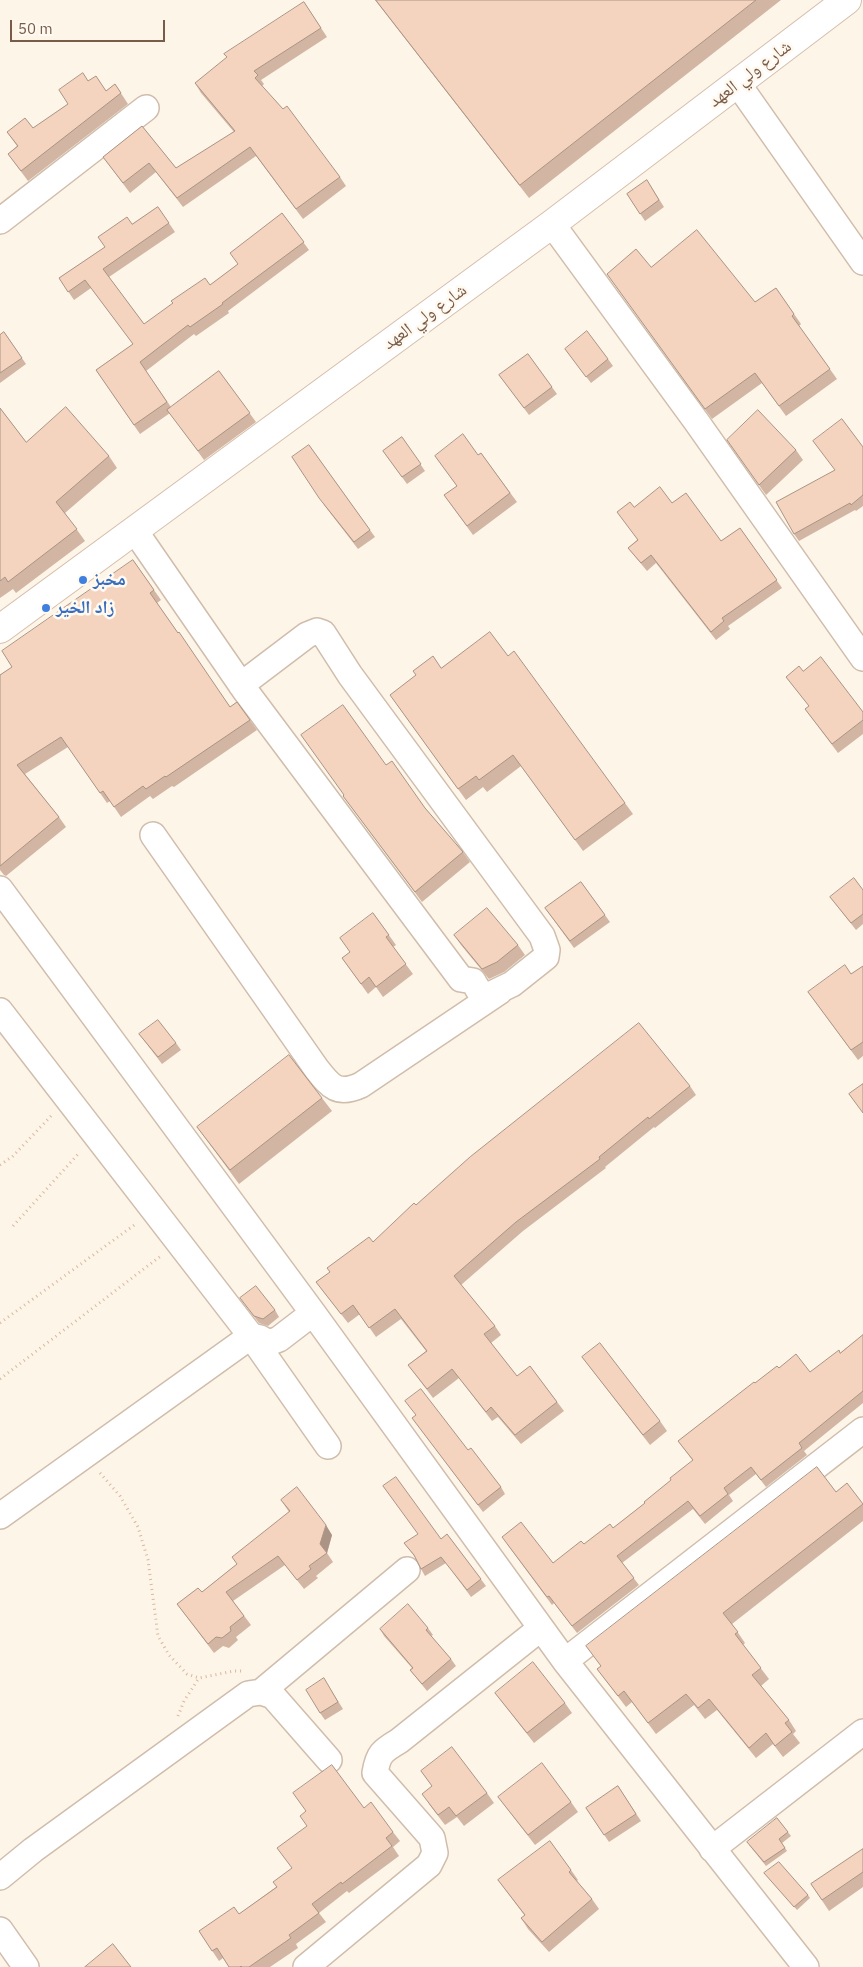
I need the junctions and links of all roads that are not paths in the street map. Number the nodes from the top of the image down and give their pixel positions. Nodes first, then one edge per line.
1 (843, 1) edge
2 (738, 84) junction
3 (146, 108) dead end
4 (0, 221) edge
5 (552, 224) junction
6 (863, 262) edge
7 (135, 531) junction
8 (0, 630) edge
9 (863, 658) edge
10 (241, 685) junction
11 (153, 835) dead end
12 (0, 889) edge
13 (512, 984) junction
14 (0, 1011) edge
15 (313, 1313) junction
16 (251, 1336) junction
17 (863, 1430) edge
18 (328, 1446) dead end
19 (0, 1516) edge
20 (407, 1570) dead end
21 (542, 1628) junction
22 (565, 1661) junction
23 (266, 1688) junction
24 (863, 1732) edge
25 (329, 1760) dead end
26 (712, 1849) junction
27 (0, 1876) edge
28 (0, 1930) edge
29 (22, 1966) edge
30 (306, 1967) edge
31 (806, 1967) edge

1 - 2 main road, شارع ولي العهد
2 - 5 main road, شارع ولي العهد
2 - 6 street
3 - 4 street
5 - 7 main road, شارع ولي العهد
5 - 9 street
7 - 8 main road, شارع ولي العهد
7 - 10 street
10 - 13 street
10 - 13 street
11 - 13 street
12 - 15 street
14 - 16 street
15 - 16 street
15 - 21 street
16 - 18 street
16 - 19 street
17 - 22 street
20 - 23 street
21 - 22 street
21 - 30 street
22 - 26 street
23 - 25 street
23 - 27 street
24 - 26 street
26 - 31 street
28 - 29 street

